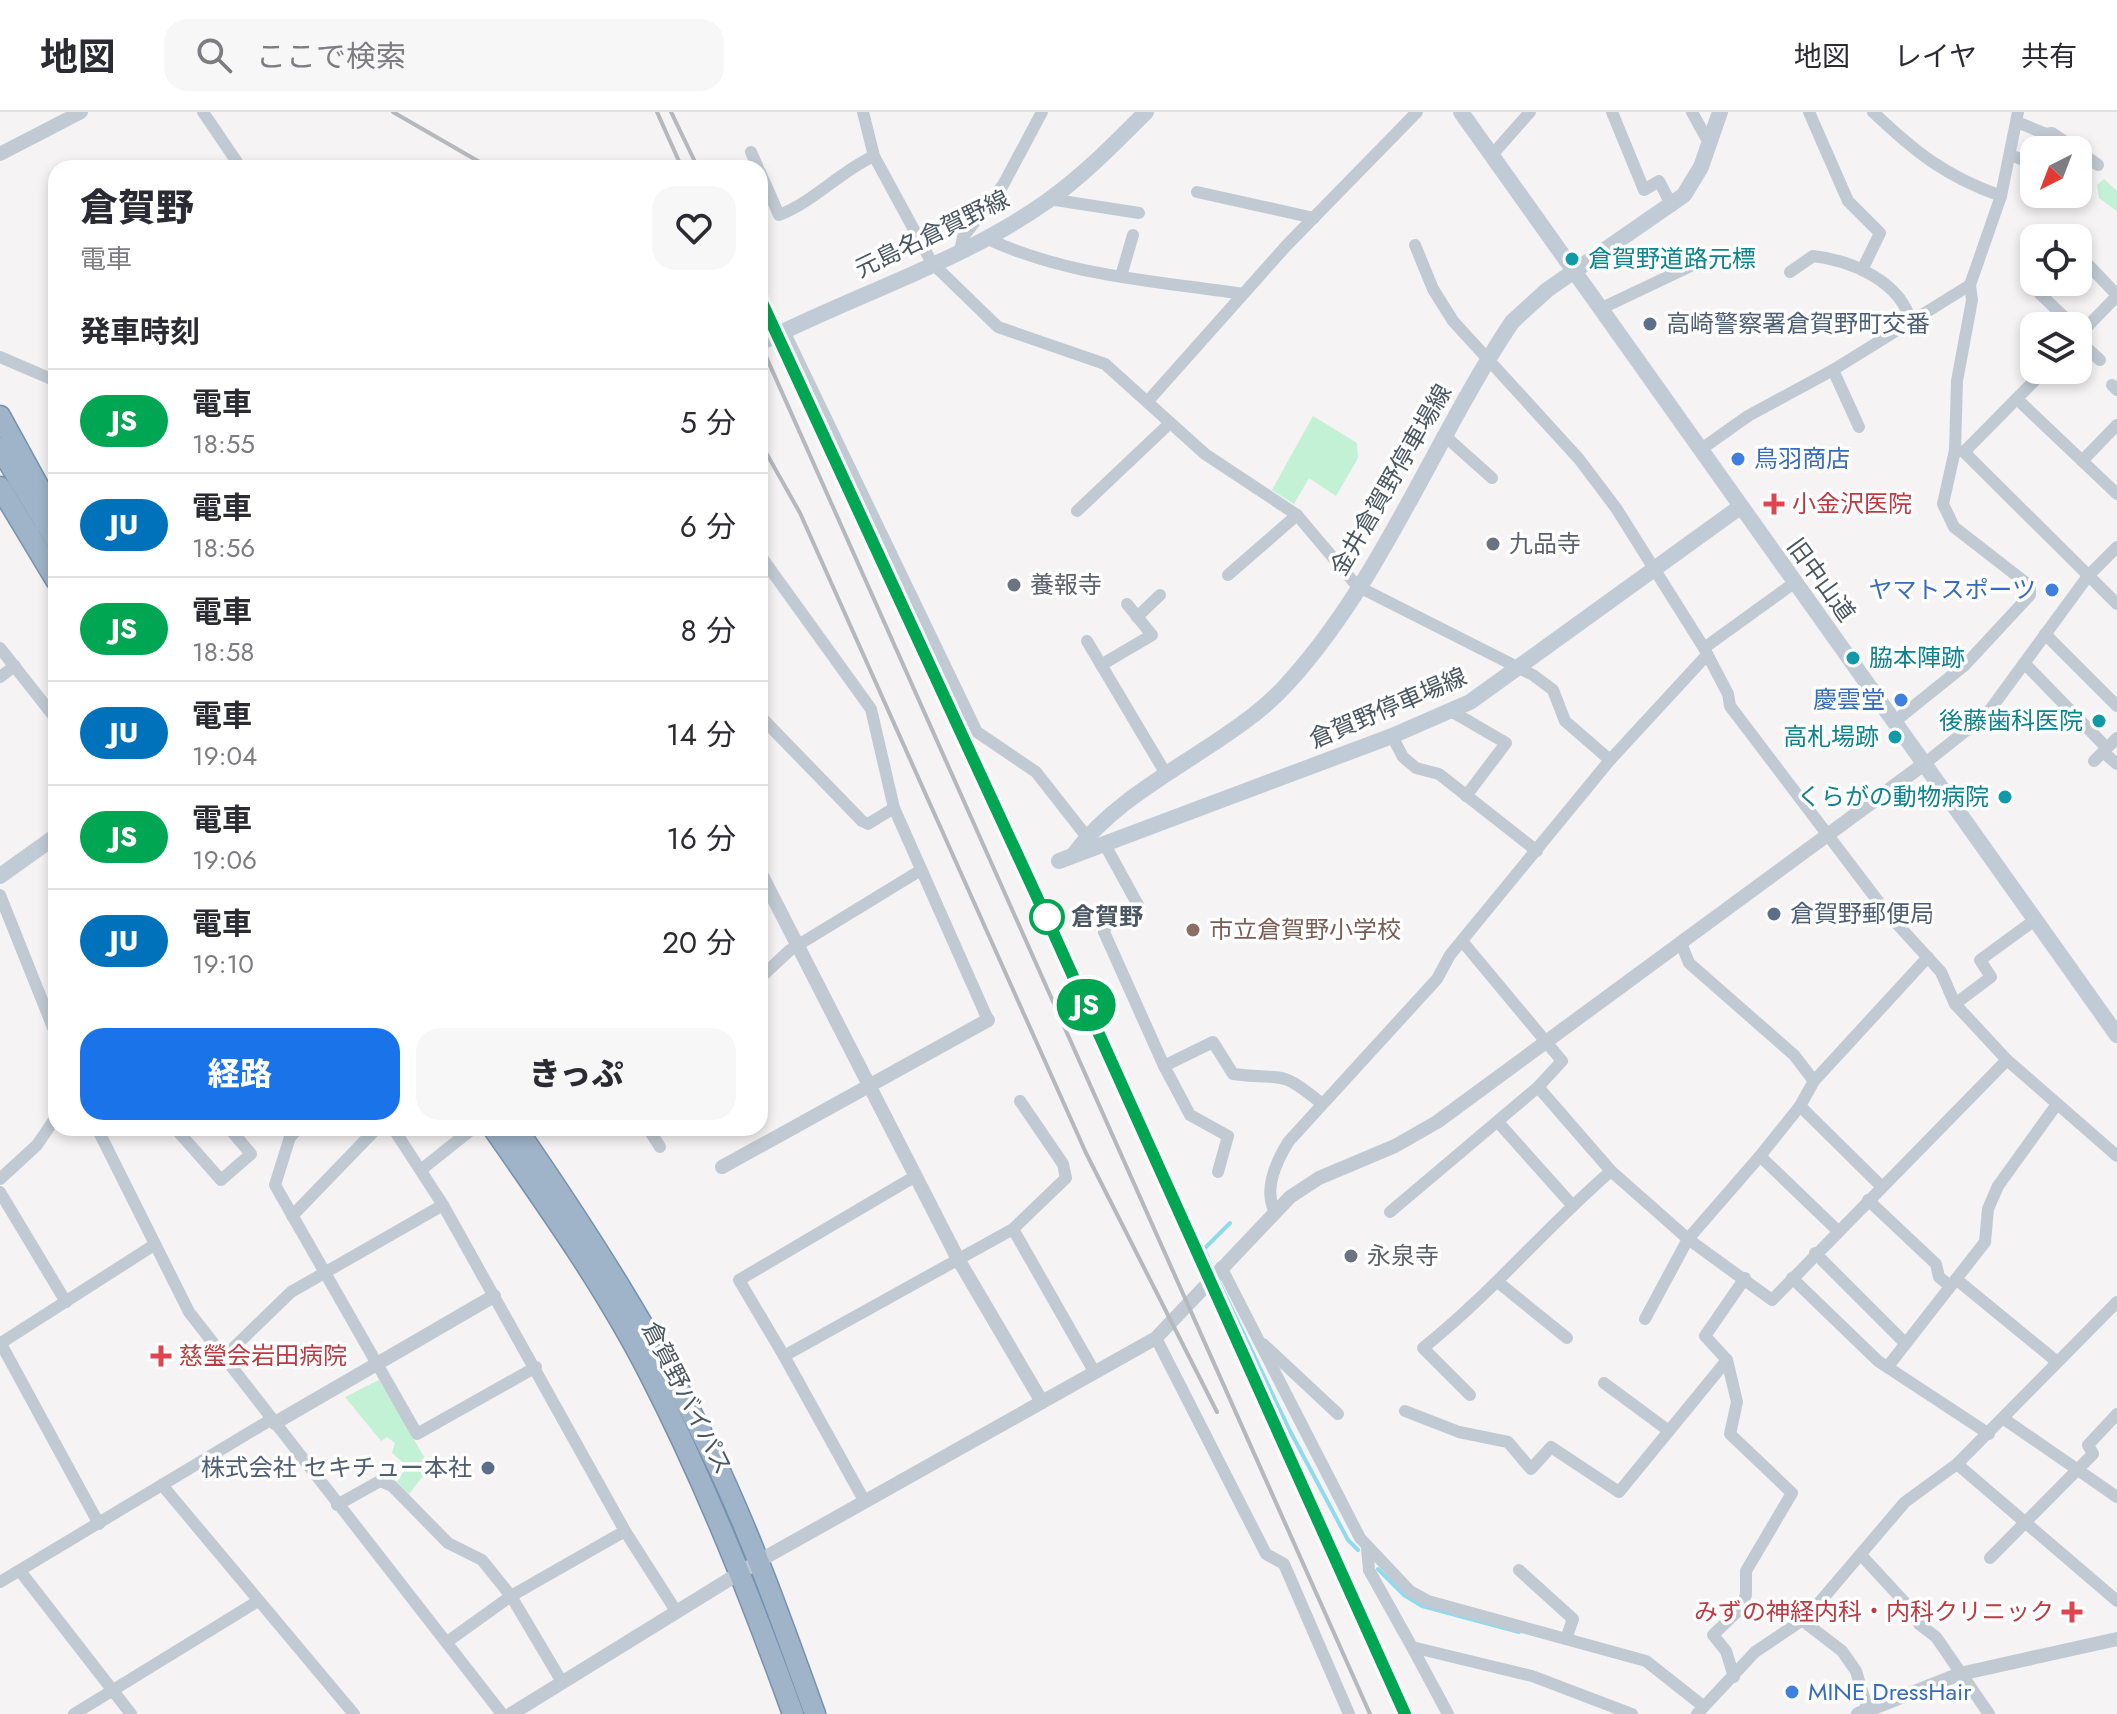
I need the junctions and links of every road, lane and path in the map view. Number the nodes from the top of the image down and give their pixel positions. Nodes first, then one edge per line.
1 (81, 112) edge
2 (203, 112) edge
3 (863, 112) edge
4 (1042, 112) edge
5 (1146, 112) edge
6 (1417, 112) edge
7 (1461, 112) edge
8 (1530, 112) edge
9 (1612, 112) edge
10 (1692, 112) edge
11 (1720, 112) edge
12 (1809, 112) edge
13 (1873, 112) edge
14 (2018, 117) edge
15 (2056, 136) edge
16 (1709, 143) junction
17 (2, 151) edge
18 (751, 152) dead end
19 (1492, 155) junction
20 (2010, 155) junction
21 (874, 156) junction
22 (2020, 159) edge
23 (236, 160) edge
24 (755, 160) edge
25 (2092, 161) edge
26 (2098, 165) dead end
27 (768, 190) edge
28 (1197, 192) dead end
29 (2001, 196) junction
30 (1049, 199) junction
31 (1672, 206) junction
32 (1139, 213) dead end
33 (1314, 218) junction
34 (1133, 235) dead end
35 (986, 238) junction
36 (1415, 245) dead end
37 (960, 251) junction
38 (1720, 252) dead end
39 (932, 263) junction
40 (1862, 270) junction
41 (1575, 272) junction
42 (1790, 272) dead end
43 (2092, 272) edge
44 (1121, 276) junction
45 (1970, 285) junction
46 (1243, 294) junction
47 (2042, 296) edge
48 (2115, 302) edge
49 (1602, 308) junction
50 (2058, 312) edge
51 (2092, 321) edge
52 (1911, 323) junction
53 (784, 331) junction
54 (768, 339) edge
55 (2092, 350) edge
56 (0, 357) edge
57 (1487, 359) junction
58 (2100, 360) dead end
59 (1833, 370) junction
60 (48, 378) edge
61 (2031, 384) edge
62 (2017, 399) junction
63 (1148, 401) junction
64 (0, 416) edge
65 (1170, 423) junction
66 (2117, 425) edge
67 (1859, 427) dead end
68 (1446, 437) junction
69 (0, 448) edge
70 (1700, 450) junction
71 (1960, 451) junction
72 (2082, 461) junction
73 (1492, 478) dead end
74 (0, 487) edge
75 (2117, 494) edge
76 (1740, 507) junction
77 (1077, 511) dead end
78 (0, 515) edge
79 (1297, 515) junction
80 (48, 516) edge
81 (48, 529) edge
82 (26, 533) junction
83 (2117, 547) edge
84 (768, 566) edge
85 (48, 567) edge
86 (1654, 571) junction
87 (1228, 575) dead end
88 (2088, 576) junction
89 (1794, 583) junction
90 (1357, 586) junction
91 (1160, 595) dead end
92 (1127, 604) dead end
93 (2117, 604) edge
94 (1137, 617) junction
95 (2045, 634) junction
96 (1087, 641) dead end
97 (0, 648) edge
98 (1705, 652) junction
99 (2024, 663) junction
100 (1101, 665) junction
101 (15, 666) junction
102 (1520, 669) junction
103 (0, 677) edge
104 (2117, 706) edge
105 (48, 709) edge
106 (1451, 711) junction
107 (1894, 722) junction
108 (768, 724) edge
109 (1392, 736) junction
110 (2105, 750) edge
111 (1610, 760) junction
112 (1924, 764) junction
113 (2117, 764) edge
114 (1166, 774) junction
115 (1466, 796) junction
116 (894, 808) junction
117 (1828, 836) junction
118 (1087, 837) junction
119 (48, 842) edge
120 (1104, 843) junction
121 (1537, 851) junction
122 (1067, 857) joint
123 (921, 870) junction
124 (0, 876) edge
125 (768, 886) edge
126 (0, 895) edge
127 (2036, 919) junction
128 (1462, 941) junction
129 (1681, 943) junction
130 (800, 944) junction
131 (1928, 957) junction
132 (768, 971) edge
133 (1955, 1004) junction
134 (48, 1015) edge
135 (988, 1020) joint
136 (2117, 1034) edge
137 (1543, 1042) junction
138 (2007, 1060) junction
139 (1164, 1066) junction
140 (1814, 1081) junction
141 (869, 1083) junction
142 (1538, 1087) junction
143 (1020, 1101) dead end
144 (1321, 1103) junction
145 (2057, 1104) junction
146 (1800, 1106) junction
147 (1498, 1122) junction
148 (48, 1129) edge
149 (101, 1136) edge
150 (182, 1136) edge
151 (236, 1136) edge
152 (291, 1136) edge
153 (369, 1136) edge
154 (399, 1136) edge
155 (463, 1136) edge
156 (498, 1136) edge
157 (521, 1136) edge
158 (653, 1136) edge
159 (660, 1147) dead end
160 (1760, 1156) junction
161 (2117, 1156) edge
162 (722, 1167) dead end
163 (422, 1169) junction
164 (1611, 1171) junction
165 (1218, 1172) dead end
166 (914, 1177) junction
167 (0, 1179) edge
168 (1881, 1186) junction
169 (0, 1192) edge
170 (1868, 1200) junction
171 (443, 1205) junction
172 (1572, 1205) junction
173 (1274, 1210) junction
174 (1390, 1212) dead end
175 (292, 1216) junction
176 (1013, 1229) junction
177 (1838, 1231) junction
178 (1688, 1239) junction
179 (154, 1245) junction
180 (1815, 1253) junction
181 (958, 1259) junction
182 (1221, 1267) junction
183 (324, 1272) junction
184 (1745, 1278) junction
185 (1792, 1278) junction
186 (1499, 1283) junction
187 (1953, 1283) junction
188 (494, 1296) junction
189 (66, 1302) junction
190 (2117, 1302) edge
191 (1645, 1319) dead end
192 (1156, 1338) junction
193 (1567, 1338) dead end
194 (1257, 1339) junction
195 (1, 1342) edge
196 (1904, 1342) junction
197 (225, 1356) junction
198 (784, 1356) junction
199 (1727, 1360) junction
200 (2056, 1361) junction
201 (377, 1365) junction
202 (1889, 1365) junction
203 (536, 1367) junction
204 (1095, 1373) junction
205 (1604, 1383) dead end
206 (1470, 1395) dead end
207 (1042, 1402) junction
208 (1405, 1411) dead end
209 (1338, 1414) dead end
210 (2117, 1414) edge
211 (2004, 1419) junction
212 (273, 1421) junction
213 (1669, 1431) junction
214 (1989, 1434) junction
215 (1957, 1464) junction
216 (2076, 1472) junction
217 (162, 1485) junction
218 (2117, 1497) edge
219 (865, 1502) junction
220 (337, 1505) junction
221 (99, 1524) junction
222 (2026, 1525) junction
223 (625, 1531) junction
224 (1367, 1548) junction
225 (1862, 1556) junction
226 (1990, 1558) dead end
227 (759, 1561) junction
228 (1519, 1570) dead end
229 (20, 1571) junction
230 (741, 1572) junction
231 (0, 1582) edge
232 (511, 1596) junction
233 (258, 1601) junction
234 (2117, 1601) edge
235 (676, 1611) junction
236 (1803, 1621) junction
237 (1566, 1639) junction
238 (2117, 1639) edge
239 (447, 1642) junction
240 (1412, 1647) junction
241 (1960, 1674) junction
242 (1734, 1677) junction
243 (562, 1682) junction
244 (112, 1690) junction
245 (1700, 1710) edge
246 (1864, 1713) edge
247 (74, 1714) edge
248 (131, 1714) edge
249 (354, 1714) edge
250 (502, 1714) edge
251 (511, 1714) edge
252 (793, 1714) edge
253 (815, 1714) edge
254 (1349, 1714) edge
255 (1448, 1714) edge
256 (1632, 1714) edge
257 (1989, 1714) edge

1 - 17 street
2 - 23 street
3 - 21 street
4 - 37 street
5 - 30 main road, 元島名倉賀野線
6 - 33 street
7 - 19 main road, 旧中山道
8 - 19 street
9 - 31 street
10 - 16 street
11 - 16 main road, 金井倉賀野停車場線
12 - 40 street
13 - 29 street
14 - 15 street
14 - 20 street
16 - 31 main road, 金井倉賀野停車場線
18 - 24 street
19 - 41 main road, 旧中山道
20 - 22 street
20 - 29 street
21 - 27 street
21 - 39 street
25 - 26 street
28 - 33 street
29 - 45 street
30 - 32 street
30 - 35 main road, 元島名倉賀野線
31 - 41 main road, 金井倉賀野停車場線
33 - 46 street
34 - 44 street
35 - 37 main road, 元島名倉賀野線
35 - 44 street
36 - 57 street
37 - 39 main road, 元島名倉賀野線
38 - 49 street
39 - 53 main road, 元島名倉賀野線
39 - 63 street
40 - 42 street
40 - 52 street
41 - 49 main road, 旧中山道
41 - 57 main road, 金井倉賀野停車場線
43 - 48 street
44 - 46 street
45 - 52 street
45 - 71 street
46 - 63 street
47 - 50 street
48 - 51 street
49 - 70 main road, 旧中山道
52 - 59 street
53 - 54 main road, 元島名倉賀野線
53 - 118 street
55 - 58 street
56 - 60 street
57 - 68 main road, 金井倉賀野停車場線
57 - 86 street
59 - 67 street
59 - 70 street
61 - 62 street
62 - 71 street
62 - 72 street
63 - 65 street
64 - 80 highway
65 - 77 street
65 - 79 street
66 - 72 street
68 - 73 street
68 - 90 main road, 金井倉賀野停車場線
69 - 81 highway
70 - 76 main road, 旧中山道
71 - 88 street
71 - 107 street
72 - 75 street
74 - 82 highway
76 - 86 main road, 倉賀野停車場線
76 - 89 main road, 旧中山道
78 - 82 highway
79 - 87 street
79 - 90 street
82 - 85 highway
83 - 88 street
84 - 116 street
86 - 98 street
86 - 102 main road, 倉賀野停車場線
88 - 93 street
88 - 95 street
89 - 98 street
89 - 107 main road, 旧中山道
90 - 102 street
90 - 114 main road, 金井倉賀野停車場線
91 - 94 street
92 - 94 street
94 - 100 street
95 - 99 street
95 - 104 street
96 - 100 street
97 - 101 street
98 - 111 street
98 - 117 street
99 - 110 street
99 - 112 street
100 - 114 street
101 - 103 street
101 - 105 street
102 - 106 main road, 倉賀野停車場線
102 - 111 street
106 - 109 main road, 倉賀野停車場線
106 - 115 street
107 - 112 main road, 旧中山道
108 - 116 street
109 - 115 street
109 - 120 main road, 倉賀野停車場線
110 - 113 street
111 - 121 street
112 - 117 street
112 - 127 main road, 旧中山道
114 - 118 main road, 金井倉賀野停車場線
115 - 121 street
116 - 123 street
117 - 129 street
117 - 131 street
118 - 122 main road, 金井倉賀野停車場線
119 - 124 main road
120 - 122 main road, 倉賀野停車場線
120 - 139 street
121 - 128 street
123 - 130 street
123 - 135 street
125 - 130 street
126 - 134 street
127 - 133 street
127 - 136 main road, 旧中山道
128 - 137 street
128 - 144 street
129 - 137 street
129 - 140 street
130 - 132 street
130 - 141 street
131 - 133 street
131 - 140 street
133 - 138 street
135 - 141 street
137 - 142 street
137 - 173 street
138 - 145 street
138 - 168 street
139 - 144 street
139 - 165 street
140 - 146 street
141 - 162 street
141 - 166 street
142 - 147 street
142 - 164 street
143 - 176 street
144 - 173 street
145 - 161 street
145 - 187 street
146 - 160 street
146 - 168 street
147 - 172 street
147 - 174 street
148 - 167 street
149 - 179 street
150 - 151 street
152 - 175 street
153 - 175 street
154 - 163 street
155 - 163 street
156 - 230 highway, 倉賀野バイパス
157 - 227 highway, 倉賀野バイパス
158 - 159 street
160 - 177 street
160 - 178 street
163 - 171 street
164 - 172 street
164 - 178 street
166 - 181 street
166 - 198 street
168 - 170 street
169 - 189 street
170 - 177 street
170 - 187 street
171 - 183 street
171 - 188 street
172 - 186 street
173 - 182 street
175 - 183 street
176 - 181 street
176 - 204 street
177 - 180 street
178 - 184 street
178 - 191 street
179 - 189 street
179 - 197 street
180 - 185 street
180 - 196 street
181 - 198 street
181 - 207 street
182 - 192 street
182 - 194 street
183 - 197 street
183 - 201 street
184 - 185 street
184 - 199 street
185 - 202 street
186 - 193 street
186 - 206 street
187 - 196 street
187 - 200 street
188 - 201 street
188 - 203 street
189 - 195 street
190 - 200 street
192 - 204 street
192 - 254 street
194 - 209 street
194 - 224 street
195 - 221 street
196 - 202 street
197 - 212 street
198 - 219 street
199 - 213 street
199 - 242 street
200 - 211 street
201 - 203 street
201 - 212 street
202 - 214 street
203 - 223 street
204 - 207 street
205 - 213 street
207 - 219 street
208 - 213 street
210 - 216 street
211 - 214 street
211 - 216 street
212 - 217 street
212 - 220 street
214 - 215 street
215 - 222 street
215 - 225 street
216 - 218 street
216 - 222 street
217 - 221 street
217 - 233 street
219 - 227 street
220 - 232 street
220 - 239 street
221 - 229 street
222 - 226 street
222 - 234 street
223 - 232 street
223 - 235 street
224 - 237 street
224 - 240 street
225 - 236 street
225 - 241 street
227 - 230 street
227 - 253 highway, 倉賀野バイパス
228 - 237 street
229 - 231 street
229 - 244 street
230 - 235 street
230 - 252 highway, 倉賀野バイパス
232 - 239 street
232 - 243 street
233 - 244 street
233 - 249 street
235 - 243 street
236 - 242 street
236 - 246 street
237 - 245 street
238 - 241 street
239 - 250 street
240 - 255 street
240 - 256 street
241 - 246 street
241 - 257 street
242 - 245 street
243 - 251 street
244 - 247 street
244 - 248 street

